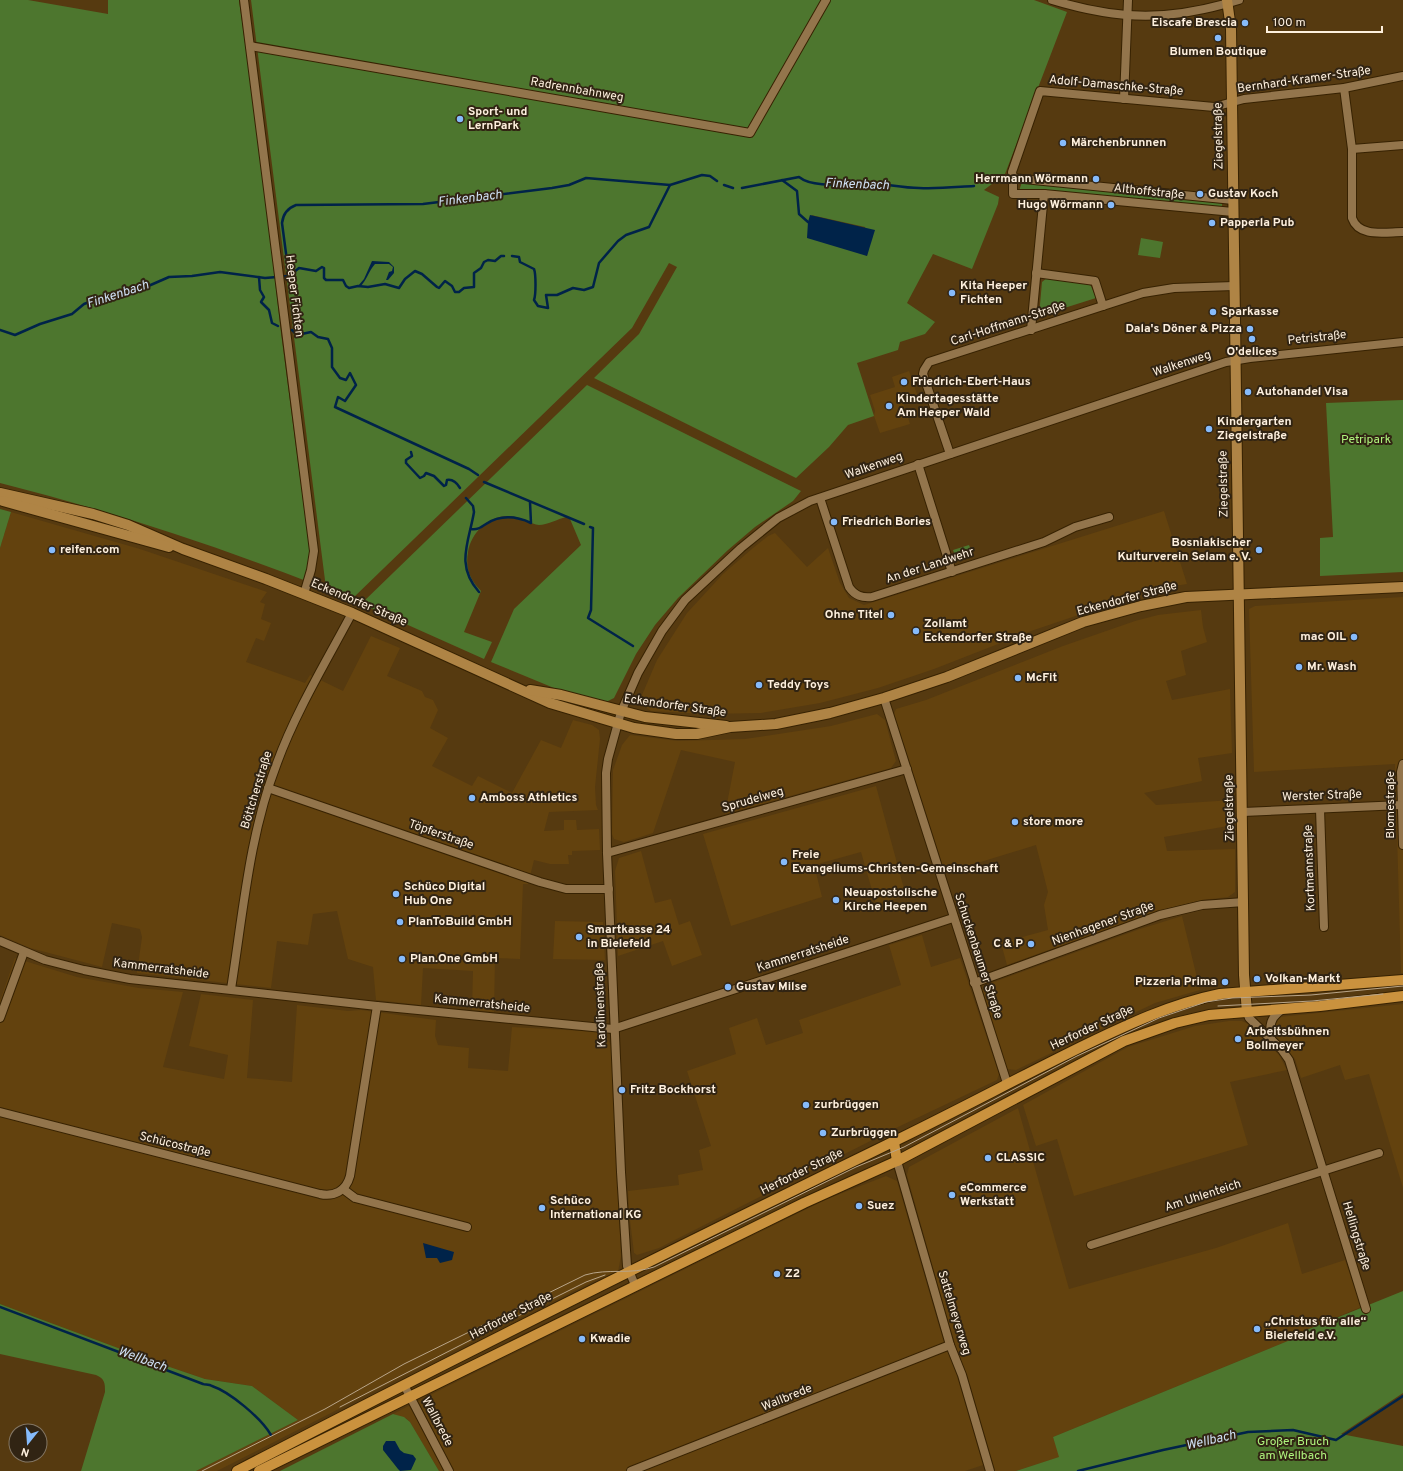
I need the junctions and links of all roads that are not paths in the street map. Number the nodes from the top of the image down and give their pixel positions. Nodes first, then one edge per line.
1 (244, 0) edge
2 (826, 0) edge
3 (1052, 0) edge
4 (1128, 0) edge
5 (1239, 0) edge
6 (1228, 2) edge
7 (1127, 16) junction
8 (250, 46) junction
9 (1403, 76) edge
10 (1344, 88) junction
11 (1124, 99) junction
12 (1231, 103) junction
13 (1403, 145) edge
14 (1352, 149) junction
15 (1013, 178) junction
16 (1044, 194) junction
17 (1233, 200) junction
18 (1233, 212) junction
19 (1403, 232) edge
20 (1036, 273) junction
21 (1234, 286) junction
22 (1103, 306) junction
23 (1031, 330) junction
24 (1403, 342) edge
25 (1234, 361) junction
26 (950, 454) junction
27 (918, 464) junction
28 (0, 493) edge
29 (820, 498) junction
30 (0, 500) edge
31 (1109, 516) dead end
32 (183, 549) junction
33 (952, 572) junction
34 (1403, 587) edge
35 (1240, 593) junction
36 (304, 594) junction
37 (352, 613) junction
38 (522, 689) junction
39 (884, 698) junction
40 (621, 712) junction
41 (617, 724) junction
42 (730, 727) junction
43 (1403, 764) edge
44 (907, 769) junction
45 (268, 788) junction
46 (1402, 805) edge
47 (1320, 808) junction
48 (1243, 812) junction
49 (1403, 845) edge
50 (606, 853) junction
51 (608, 888) junction
52 (1244, 902) junction
53 (952, 918) junction
54 (1324, 927) dead end
55 (0, 940) edge
56 (24, 952) junction
57 (1403, 980) edge
58 (974, 983) junction
59 (231, 989) junction
60 (1244, 992) junction
61 (1403, 996) edge
62 (377, 1006) junction
63 (1283, 1009) junction
64 (1247, 1012) junction
65 (0, 1018) edge
66 (613, 1028) junction
67 (1270, 1039) junction
68 (1006, 1083) junction
69 (0, 1112) edge
70 (894, 1142) junction
71 (1379, 1153) dead end
72 (897, 1161) junction
73 (1323, 1170) junction
74 (343, 1189) junction
75 (467, 1227) dead end
76 (1091, 1245) dead end
77 (628, 1272) junction
78 (635, 1285) junction
79 (1366, 1309) dead end
80 (950, 1345) junction
81 (404, 1385) junction
82 (409, 1396) junction
83 (237, 1471) edge
84 (259, 1471) edge
85 (449, 1471) edge
86 (631, 1471) edge
87 (990, 1471) edge

1 - 8 street, Heeper Fichten
2 - 8 street, Radrennbahnweg
3 - 7 street
4 - 7 street
5 - 6 street
6 - 7 street
6 - 12 street, Ziegelstraße
7 - 11 street
8 - 36 street, Heeper Fichten
9 - 10 street, Bernhard-Kramer-Straße
10 - 12 street, Bernhard-Kramer-Straße
10 - 14 street
11 - 12 street, Adolf-Damaschke-Straße
11 - 15 street, Adolf-Damaschke-Straße
12 - 17 street, Ziegelstraße
13 - 14 street
14 - 19 street
15 - 16 street, Althoffstraße
15 - 17 street, Althoffstraße
16 - 18 street, Althoffstraße
16 - 20 street
17 - 18 street, Ziegelstraße
18 - 21 street, Ziegelstraße
20 - 22 street
20 - 23 street
21 - 22 street, Carl-Hoffmann-Straße
21 - 25 street, Ziegelstraße
22 - 23 street, Carl-Hoffmann-Straße
23 - 26 street, Carl-Hoffmann-Straße
24 - 25 street, Petristraße
25 - 26 street, Walkenweg
25 - 35 street, Ziegelstraße
26 - 27 street, Walkenweg
27 - 29 street, Walkenweg
27 - 33 street
28 - 32 street, Eckendorfer Straße
29 - 33 street, An der Landwehr
29 - 40 street, Walkenweg
30 - 32 street, Eckendorfer Straße
31 - 33 street, An der Landwehr
32 - 36 street, Eckendorfer Straße
34 - 35 street, Eckendorfer Straße
35 - 39 street, Eckendorfer Straße
35 - 48 street, Ziegelstraße
36 - 37 street, Eckendorfer Straße
37 - 38 street, Eckendorfer Straße
37 - 45 street, Böttcherstraße
38 - 40 street, Eckendorfer Straße
38 - 41 street, Eckendorfer Straße
39 - 42 street, Eckendorfer Straße
39 - 44 street, Schuckenbaumer Straße
40 - 41 street, Walkenweg
40 - 42 street, Eckendorfer Straße
41 - 42 street, Eckendorfer Straße
41 - 50 street, Karolinenstraße
43 - 46 street, Blomestraße
44 - 50 street, Sprudelweg
44 - 53 street, Schuckenbaumer Straße
45 - 51 street, Töpferstraße
45 - 59 street, Böttcherstraße
46 - 47 street, Werster Straße
46 - 49 street, Blomestraße
47 - 48 street, Werster Straße
47 - 54 street, Kortmannstraße
48 - 52 street, Ziegelstraße
50 - 51 street, Karolinenstraße
51 - 66 street, Karolinenstraße
52 - 58 street, Nienhagener Straße
52 - 60 street, Ziegelstraße
53 - 58 street, Schuckenbaumer Straße
53 - 66 street, Kammerratsheide
55 - 56 street, Kammerratsheide
56 - 59 street, Kammerratsheide
56 - 65 street
57 - 60 main road, Herforder Straße
58 - 68 street, Schuckenbaumer Straße
59 - 62 street, Kammerratsheide
60 - 64 street, Ziegelstraße
60 - 68 main road, Herforder Straße
61 - 63 main road
62 - 66 street, Kammerratsheide
62 - 74 street
63 - 64 main road
63 - 67 street
64 - 67 street, Hellingstraße
64 - 72 main road
66 - 77 street, Karolinenstraße
67 - 73 street, Hellingstraße
68 - 70 main road, Herforder Straße
69 - 74 street, Schücostraße
70 - 72 main road
70 - 77 main road, Herforder Straße
71 - 73 street
72 - 78 main road
72 - 80 street, Sattelmeyerweg
73 - 76 street, Am Uhlenteich
73 - 79 street, Hellingstraße
74 - 75 street
77 - 78 street, Karolinenstraße
77 - 81 main road, Herforder Straße
78 - 82 main road
80 - 86 street, Wallbrede
80 - 87 street, Sattelmeyerweg
81 - 82 street, Wallbrede
81 - 83 main road, Herforder Straße
82 - 84 main road
82 - 85 street, Wallbrede

